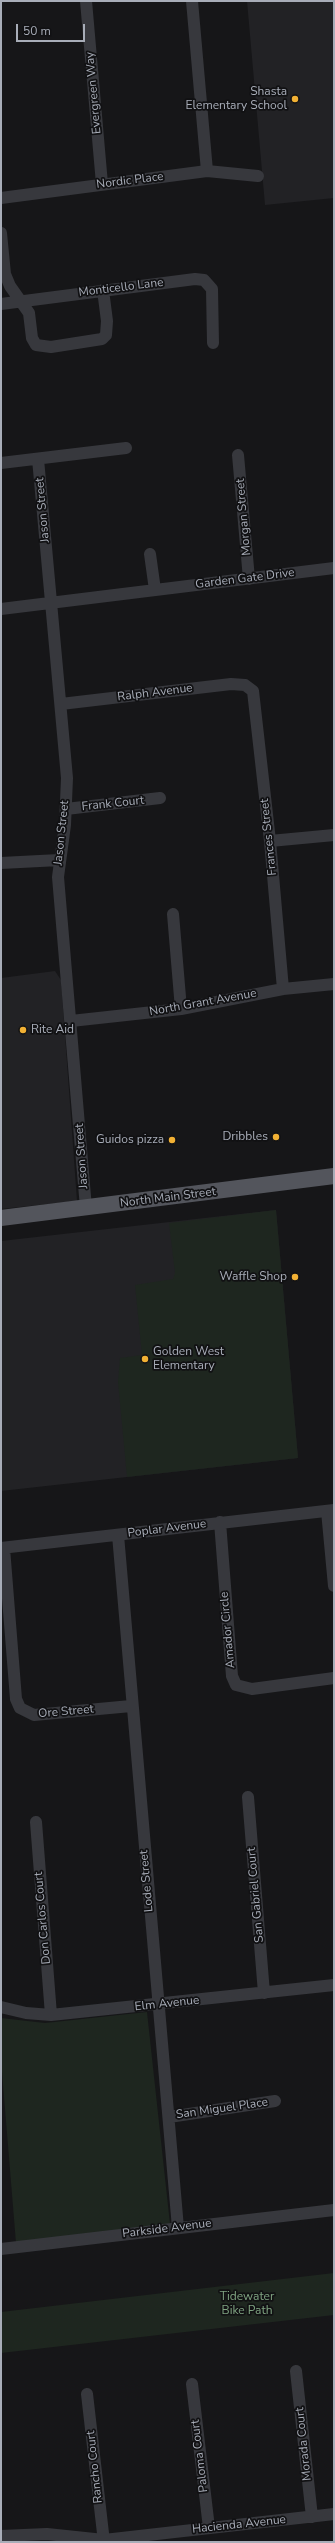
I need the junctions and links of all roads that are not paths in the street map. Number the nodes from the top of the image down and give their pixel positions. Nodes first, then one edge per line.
1 (86, 1) edge
2 (192, 1) edge
3 (207, 171) junction
4 (258, 176) dead end
5 (102, 184) junction
6 (1, 198) edge
7 (1, 233) edge
8 (103, 290) junction
9 (21, 302) junction
10 (1, 304) edge
11 (213, 343) dead end
12 (126, 448) dead end
13 (238, 455) dead end
14 (38, 458) junction
15 (1, 463) edge
16 (150, 554) dead end
17 (334, 568) edge
18 (250, 579) junction
19 (155, 590) junction
20 (51, 603) junction
21 (1, 609) edge
22 (249, 687) joint
23 (61, 704) junction
24 (160, 798) dead end
25 (66, 809) junction
26 (334, 835) edge
27 (270, 841) junction
28 (59, 860) junction
29 (1, 864) edge
30 (173, 914) dead end
31 (334, 984) edge
32 (283, 989) junction
33 (181, 1009) junction
34 (71, 1021) junction
35 (334, 1176) edge
36 (86, 1208) junction
37 (1, 1218) edge
38 (331, 1511) edge
39 (220, 1522) junction
40 (118, 1535) junction
41 (3, 1548) edge
42 (334, 1586) edge
43 (334, 1678) edge
44 (131, 1706) junction
45 (248, 1797) dead end
46 (36, 1822) dead end
47 (334, 1985) edge
48 (264, 1993) junction
49 (159, 2005) junction
50 (1, 2007) edge
51 (51, 2015) junction
52 (276, 2102) dead end
53 (169, 2117) junction
54 (334, 2210) edge
55 (178, 2228) junction
56 (1, 2249) edge
57 (296, 2371) dead end
58 (192, 2384) dead end
59 (87, 2394) dead end
60 (334, 2514) edge
61 (312, 2517) junction
62 (209, 2528) junction
63 (1, 2536) edge
64 (104, 2541) edge

1 - 5 street, Evergreen Way
2 - 3 street
3 - 4 street, Nordic Place
3 - 5 street, Nordic Place
5 - 6 street, Nordic Place
7 - 9 street
8 - 9 street, Monticello Lane
8 - 9 street
8 - 11 street, Monticello Lane
9 - 10 street, Monticello Lane
12 - 14 street
13 - 18 street, Morgan Street
14 - 15 street
14 - 20 street, Jason Street
16 - 19 street
17 - 18 street, Garden Gate Drive
18 - 19 street, Garden Gate Drive
19 - 20 street, Garden Gate Drive
20 - 21 street, Garden Gate Drive
20 - 23 street, Jason Street
22 - 23 street, Ralph Avenue
22 - 27 street, Frances Street
23 - 25 street, Jason Street
24 - 25 street, Frank Court
25 - 28 street, Jason Street
26 - 27 street
27 - 32 street, Frances Street
28 - 29 street
28 - 34 street, Jason Street
30 - 33 street
31 - 32 street, North Grant Avenue
32 - 33 street, North Grant Avenue
33 - 34 street, North Grant Avenue
34 - 36 street, Jason Street
35 - 36 main road, North Main Street
36 - 37 main road, North Main Street
38 - 39 street, Poplar Avenue
38 - 42 street
39 - 40 street, Poplar Avenue
39 - 43 street, Amador Circle
40 - 41 street, Poplar Avenue
40 - 44 street, Lode Street
41 - 44 street, Ore Street
44 - 49 street, Lode Street
45 - 48 street, San Gabriel Court
46 - 51 street, Don Carlos Court
47 - 48 street, Elm Avenue
48 - 49 street, Elm Avenue
49 - 51 street, Elm Avenue
49 - 53 street, Lode Street
50 - 51 street, Elm Avenue
52 - 53 street, San Miguel Place
53 - 55 street, Lode Street
54 - 55 street, Parkside Avenue
55 - 56 street, Parkside Avenue
57 - 61 street, Morada Court
58 - 62 street, Paloma Court
59 - 64 street, Rancho Court
60 - 61 street, Hacienda Avenue
61 - 62 street, Hacienda Avenue
62 - 64 street, Hacienda Avenue
63 - 64 street, Hacienda Avenue

